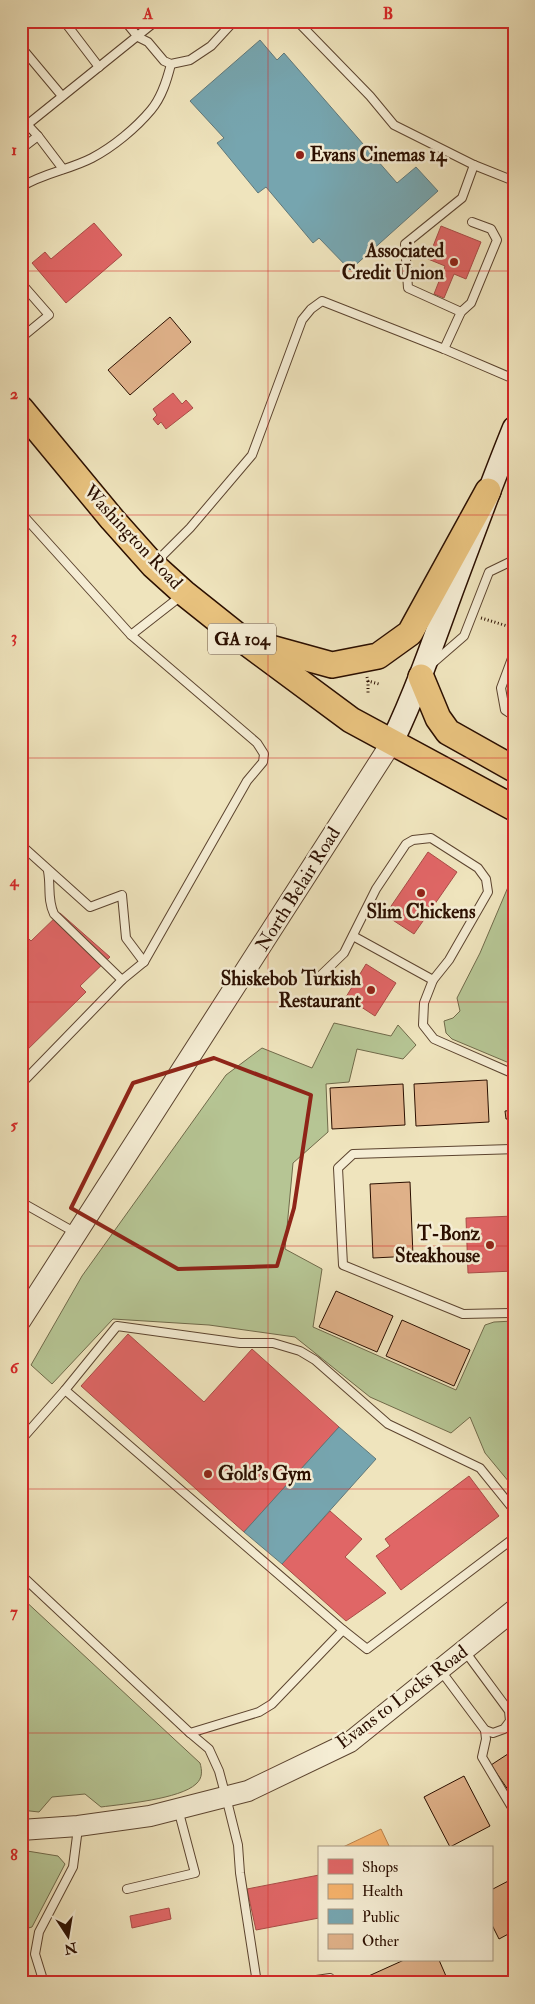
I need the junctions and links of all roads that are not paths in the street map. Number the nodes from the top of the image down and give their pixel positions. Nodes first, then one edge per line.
1 (64, 21) edge
2 (125, 21) edge
3 (156, 21) edge
4 (234, 21) edge
5 (297, 21) edge
6 (138, 37) junction
7 (21, 47) edge
8 (171, 64) junction
9 (99, 68) junction
10 (62, 96) junction
11 (24, 121) edge
12 (38, 136) junction
13 (21, 150) edge
14 (474, 165) junction
15 (63, 169) junction
16 (514, 181) edge
17 (21, 187) edge
18 (472, 222) dead end
19 (21, 283) edge
20 (461, 312) junction
21 (21, 338) edge
22 (444, 349) junction
23 (514, 379) edge
24 (21, 409) edge
25 (514, 428) edge
26 (488, 491) junction
27 (21, 513) edge
28 (514, 560) edge
29 (153, 565) junction
30 (184, 593) junction
31 (130, 635) junction
32 (243, 640) junction
33 (514, 653) edge
34 (422, 674) junction
35 (514, 716) edge
36 (392, 742) junction
37 (514, 769) edge
38 (514, 808) edge
39 (21, 845) edge
40 (48, 871) junction
41 (353, 936) junction
42 (144, 962) junction
43 (319, 976) dead end
44 (122, 980) junction
45 (433, 980) junction
46 (514, 1074) edge
47 (21, 1084) edge
48 (514, 1149) edge
49 (21, 1202) edge
50 (77, 1234) junction
51 (514, 1313) edge
52 (21, 1320) edge
53 (65, 1390) junction
54 (21, 1440) edge
55 (514, 1510) edge
56 (514, 1538) edge
57 (21, 1575) edge
58 (514, 1610) edge
59 (343, 1630) junction
60 (464, 1650) junction
61 (440, 1669) junction
62 (485, 1730) junction
63 (190, 1733) junction
64 (226, 1797) junction
65 (178, 1810) junction
66 (514, 1811) edge
67 (78, 1826) junction
68 (21, 1830) edge
69 (127, 1889) dead end
70 (44, 1983) edge
71 (257, 1983) edge
72 (296, 1983) edge
73 (330, 1983) edge

1 - 9 lane
2 - 6 lane
3 - 6 lane
4 - 8 lane
5 - 14 lane
6 - 8 lane
6 - 9 lane
7 - 10 lane
8 - 15 lane
9 - 10 lane
10 - 11 lane
11 - 12 lane
12 - 13 lane
12 - 15 lane
14 - 16 lane
14 - 20 lane
15 - 17 lane
18 - 20 lane
19 - 21 lane
20 - 22 lane
22 - 23 lane
22 - 29 lane
24 - 29 main road, Washington Road / GA 104
25 - 26 main road, North Belair Road
26 - 32 main road
26 - 34 main road, North Belair Road
27 - 31 lane
28 - 34 lane
29 - 30 main road, Washington Road / GA 104
30 - 31 lane
30 - 32 main road, Washington Road / GA 104
31 - 42 lane
32 - 36 main road, Washington Road / GA 104
33 - 35 lane
34 - 36 main road, North Belair Road
34 - 37 main road
36 - 38 main road, Washington Road / GA 104
36 - 50 street, North Belair Road
39 - 40 lane
40 - 42 lane
40 - 44 lane
41 - 43 lane
41 - 45 lane
41 - 45 lane
42 - 44 lane
44 - 47 lane
45 - 46 lane
48 - 51 lane
49 - 50 lane
50 - 52 street, North Belair Road
53 - 54 lane
53 - 55 lane
53 - 59 lane
56 - 59 lane
57 - 63 lane
58 - 60 street, Evans to Locks Road
59 - 63 lane
60 - 61 street, Evans to Locks Road
60 - 62 lane
61 - 62 lane
61 - 64 street, Evans to Locks Road
62 - 66 lane
63 - 64 lane
64 - 65 street, Evans to Locks Road
64 - 71 lane
65 - 67 street, Evans to Locks Road
65 - 69 lane
67 - 68 street, Evans to Locks Road
67 - 70 lane
72 - 73 lane

